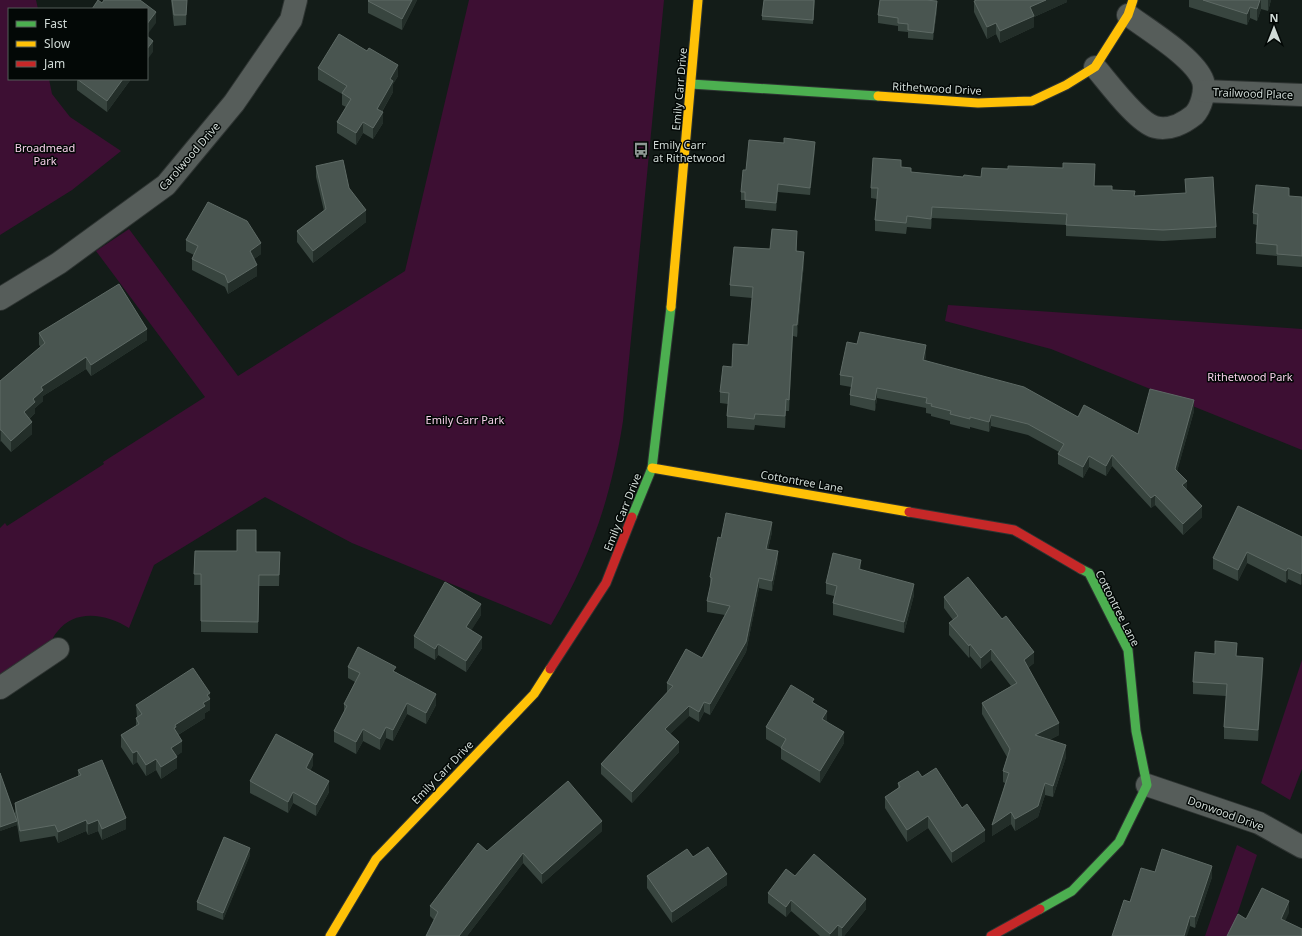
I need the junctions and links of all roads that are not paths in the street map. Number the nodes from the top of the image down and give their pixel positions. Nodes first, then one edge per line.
1 (296, 0) edge
2 (698, 0) edge
3 (1130, 7) edge
4 (1095, 67) junction
5 (692, 84) junction
6 (1204, 91) junction
7 (1302, 95) edge
8 (0, 299) edge
9 (652, 468) junction
10 (58, 649) dead end
11 (0, 688) edge
12 (1147, 786) junction
13 (1302, 847) edge
14 (330, 936) edge
15 (991, 936) edge

1 - 8 street, Carolwood Drive
2 - 5 street, Emily Carr Drive
3 - 4 street, Rithetwood Drive
3 - 6 street, Trailwood Place
4 - 5 street, Rithetwood Drive
4 - 6 street, Trailwood Place
5 - 9 street, Emily Carr Drive
6 - 7 street, Trailwood Place
9 - 12 street, Cottontree Lane
9 - 14 street, Emily Carr Drive
10 - 11 street
12 - 13 street, Donwood Drive
12 - 15 street

